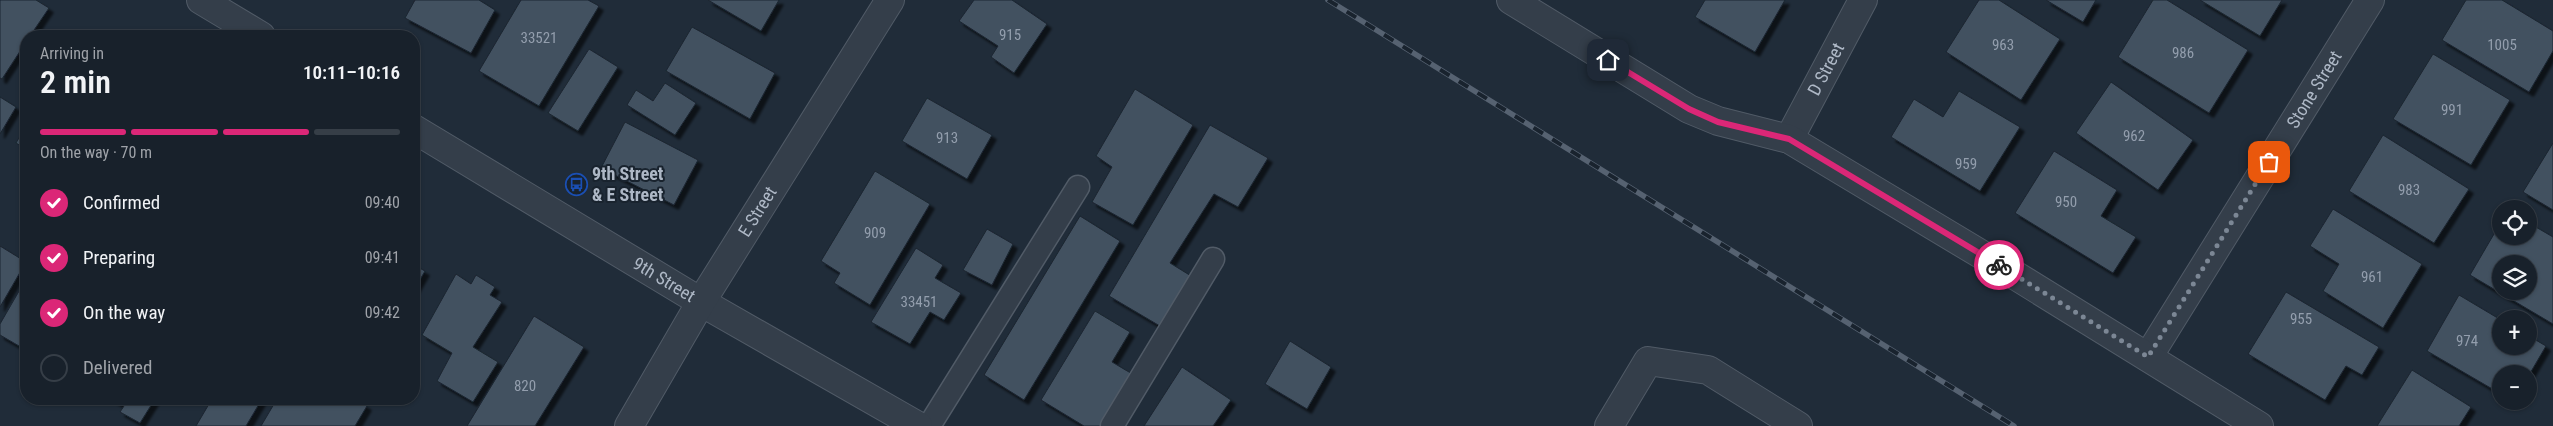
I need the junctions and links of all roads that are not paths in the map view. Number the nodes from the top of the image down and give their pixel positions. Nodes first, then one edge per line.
1 (201, 0) edge
2 (890, 0) edge
3 (1511, 0) edge
4 (1863, 0) edge
5 (2370, 0) edge
6 (251, 30) edge
7 (420, 132) edge
8 (1789, 139) junction
9 (1078, 187) dead end
10 (1213, 259) dead end
11 (701, 302) junction
12 (2148, 357) junction
13 (629, 426) edge
14 (918, 426) edge
15 (929, 426) edge
16 (1112, 426) edge
17 (1609, 426) edge
18 (1798, 426) edge
19 (2260, 426) edge

1 - 6 street
2 - 11 street, E Street
3 - 8 street
4 - 8 street, D Street
5 - 12 street, Stone Street
7 - 11 street, 9th Street
8 - 12 street
9 - 15 lane
10 - 16 lane
11 - 13 street, E Street
11 - 14 street, 9th Street
12 - 19 street
17 - 18 street

